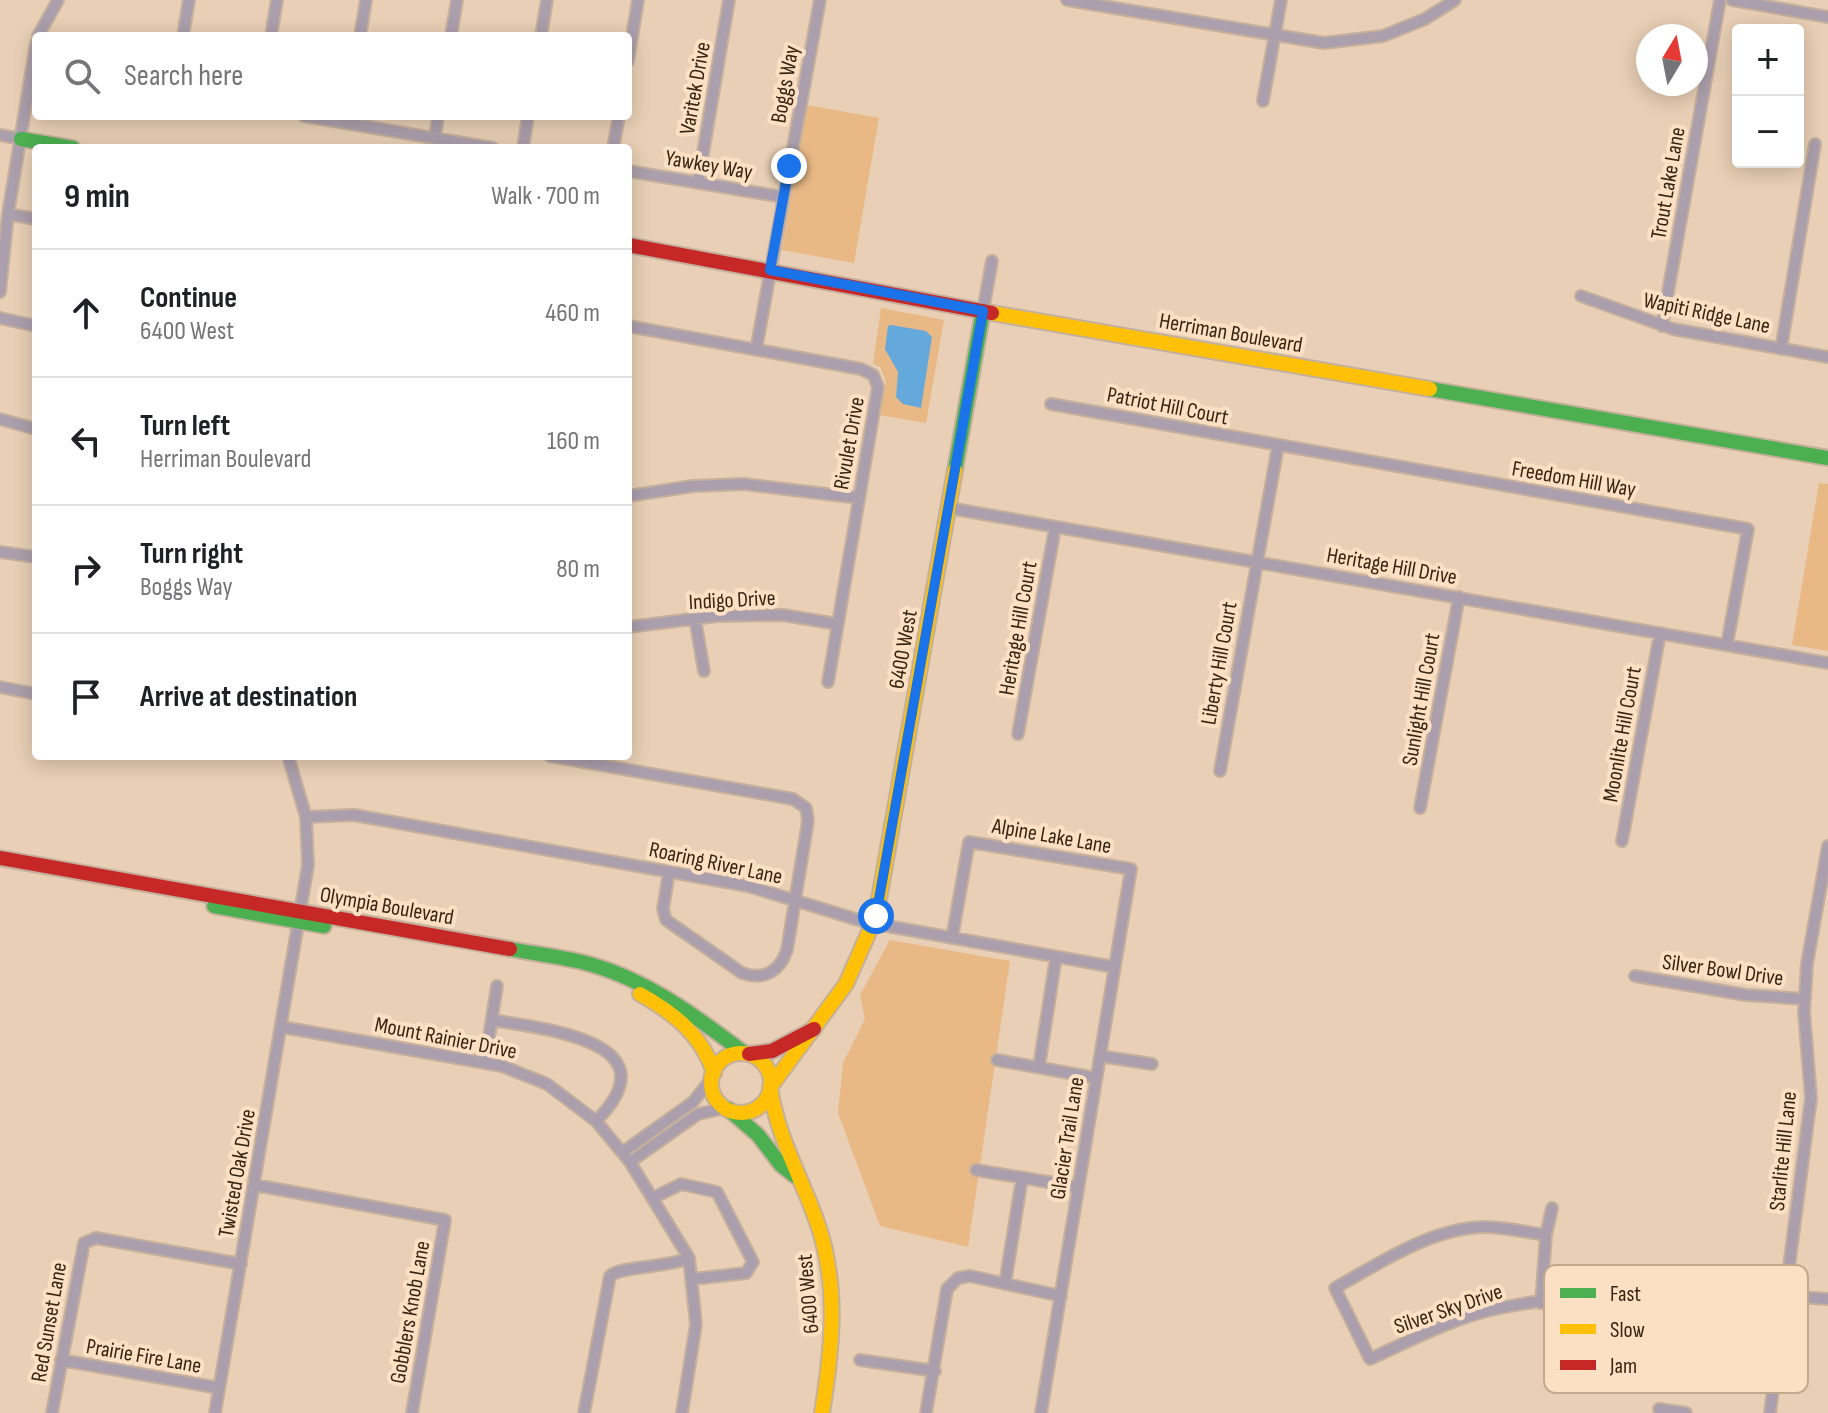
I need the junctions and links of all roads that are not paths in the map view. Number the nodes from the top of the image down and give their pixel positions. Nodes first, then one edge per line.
1 (58, 0) edge
2 (189, 0) edge
3 (277, 0) edge
4 (366, 0) edge
5 (457, 0) edge
6 (547, 0) edge
7 (638, 0) edge
8 (729, 0) edge
9 (820, 0) edge
10 (1067, 0) edge
11 (1281, 0) edge
12 (1455, 0) edge
13 (1720, 0) edge
14 (1732, 0) edge
15 (1828, 17) edge
16 (40, 32) edge
17 (184, 32) edge
18 (272, 32) edge
19 (361, 32) edge
20 (452, 32) edge
21 (542, 32) edge
22 (632, 37) edge
23 (1274, 37) junction
24 (32, 81) edge
25 (1263, 101) dead end
26 (347, 120) edge
27 (437, 120) edge
28 (527, 120) edge
29 (618, 120) edge
30 (0, 135) edge
31 (435, 138) junction
32 (21, 139) junction
33 (50, 144) edge
34 (470, 144) edge
35 (524, 144) edge
36 (614, 144) edge
37 (1815, 144) dead end
38 (632, 172) edge
39 (698, 183) junction
40 (783, 197) junction
41 (8, 214) junction
42 (32, 218) edge
43 (632, 246) edge
44 (992, 261) dead end
45 (770, 270) junction
46 (0, 292) edge
47 (1581, 296) dead end
48 (983, 311) junction
49 (0, 318) edge
50 (32, 325) edge
51 (1662, 326) junction
52 (632, 327) edge
53 (1781, 349) junction
54 (756, 350) junction
55 (1828, 357) edge
56 (1051, 404) dead end
57 (0, 419) edge
58 (32, 428) edge
59 (1278, 446) junction
60 (1828, 458) edge
61 (632, 495) edge
62 (859, 498) junction
63 (949, 508) junction
64 (1055, 528) junction
65 (0, 552) edge
66 (32, 556) edge
67 (1257, 562) junction
68 (1459, 597) junction
69 (695, 619) junction
70 (837, 624) junction
71 (632, 627) edge
72 (1660, 633) junction
73 (1727, 644) junction
74 (1828, 663) edge
75 (704, 671) dead end
76 (828, 682) dead end
77 (0, 687) edge
78 (32, 693) edge
79 (1018, 734) dead end
80 (289, 760) edge
81 (572, 760) edge
82 (1220, 771) dead end
83 (1420, 808) dead end
84 (306, 817) junction
85 (1622, 841) dead end
86 (1828, 846) edge
87 (0, 858) edge
88 (0, 868) edge
89 (1131, 869) joint
90 (669, 872) junction
91 (793, 900) junction
92 (300, 917) junction
93 (873, 924) junction
94 (952, 938) junction
95 (1056, 957) junction
96 (1114, 967) junction
97 (1635, 976) dead end
98 (497, 986) dead end
99 (1804, 999) junction
100 (492, 1020) junction
101 (282, 1027) junction
102 (814, 1029) junction
103 (746, 1053) junction
104 (1100, 1056) junction
105 (997, 1060) dead end
106 (485, 1062) junction
107 (1152, 1064) dead end
108 (1039, 1067) junction
109 (713, 1076) junction
110 (1096, 1078) junction
111 (770, 1086) junction
112 (727, 1108) junction
113 (596, 1121) junction
114 (626, 1157) junction
115 (976, 1170) dead end
116 (795, 1176) junction
117 (1022, 1178) junction
118 (255, 1185) junction
119 (1078, 1187) junction
120 (653, 1198) junction
121 (1552, 1208) dead end
122 (1546, 1235) junction
123 (689, 1258) junction
124 (241, 1264) junction
125 (1788, 1265) edge
126 (693, 1279) junction
127 (1005, 1284) junction
128 (1061, 1296) junction
129 (1808, 1298) edge
130 (1828, 1299) edge
131 (1541, 1303) junction
132 (1544, 1303) edge
133 (61, 1360) junction
134 (860, 1360) dead end
135 (935, 1371) junction
136 (219, 1388) junction
137 (1772, 1393) edge
138 (1659, 1409) dead end
139 (52, 1413) edge
140 (215, 1413) edge
141 (412, 1413) edge
142 (584, 1413) edge
143 (682, 1413) edge
144 (822, 1413) edge
145 (926, 1413) edge
146 (1041, 1413) edge
147 (1686, 1413) edge
148 (1770, 1413) edge

1 - 16 street
2 - 17 street
3 - 18 street
4 - 19 street
5 - 20 street
6 - 21 street
7 - 22 street
8 - 39 street, Varitek Drive
9 - 40 street, Boggs Way
10 - 23 street
11 - 23 street
12 - 23 street
13 - 51 street, Trout Lake Lane
14 - 15 street
23 - 25 street
24 - 32 street
26 - 31 street
27 - 31 street
28 - 35 street
29 - 36 street
30 - 32 street
31 - 34 street
32 - 33 street
32 - 41 street
37 - 53 street
38 - 39 street, Yawkey Way
39 - 40 street, Yawkey Way
40 - 45 street, Boggs Way
41 - 42 street
41 - 46 street
43 - 45 street, Herriman Boulevard
44 - 48 street, 6400 West
45 - 48 street, Herriman Boulevard
45 - 54 street, Boggs Way
47 - 51 street, Wapiti Ridge Lane
48 - 60 street, Herriman Boulevard
48 - 63 street, 6400 West
49 - 50 street
51 - 53 street, Wapiti Ridge Lane
52 - 54 street, Rivulet Drive
53 - 55 street, Wapiti Ridge Lane
54 - 62 street, Rivulet Drive
56 - 59 street, Patriot Hill Court
57 - 58 street
59 - 67 street, Liberty Hill Court
59 - 73 street, Freedom Hill Way
61 - 62 street
62 - 70 street, Rivulet Drive
63 - 64 street, Heritage Hill Drive
63 - 93 street, 6400 West
64 - 67 street, Heritage Hill Drive
64 - 79 street, Heritage Hill Court
65 - 66 street
67 - 68 street, Heritage Hill Drive
67 - 82 street, Liberty Hill Court
68 - 72 street, Heritage Hill Drive
68 - 83 street, Sunlight Hill Court
69 - 70 street, Indigo Drive
69 - 71 street, Indigo Drive
69 - 75 street
70 - 76 street, Rivulet Drive
72 - 73 street, Heritage Hill Drive
72 - 85 street, Moonlite Hill Court
73 - 74 street, Heritage Hill Drive
77 - 78 street
80 - 84 street, Twisted Oak Drive
81 - 91 street
84 - 90 street, Roaring River Lane
84 - 92 street, Twisted Oak Drive
86 - 99 street, Starlite Hill Lane
87 - 92 street, Olympia Boulevard
88 - 92 street, Olympia Boulevard
89 - 94 street, Alpine Lake Lane
89 - 96 street, Glacier Trail Lane
90 - 91 street, Roaring River Lane
90 - 91 street
91 - 93 street, Roaring River Lane
92 - 101 street, Twisted Oak Drive
92 - 103 street, Olympia Boulevard
92 - 109 street, Olympia Boulevard
93 - 94 street, Roaring River Lane
93 - 102 street, 6400 West
94 - 95 street, Roaring River Lane
95 - 96 street, Roaring River Lane
95 - 108 street
96 - 104 street, Glacier Trail Lane
97 - 99 street, Silver Bowl Drive
98 - 100 street
99 - 125 street, Starlite Hill Lane
100 - 106 street
100 - 113 street
101 - 106 street, Mount Rainier Drive
101 - 118 street, Twisted Oak Drive
102 - 103 street, 6400 West
102 - 111 street, 6400 West
103 - 109 street
103 - 111 street
104 - 107 street
104 - 110 street, Glacier Trail Lane
105 - 108 street
106 - 113 street, Mount Rainier Drive
108 - 110 street
109 - 112 street
109 - 114 street
110 - 119 street, Glacier Trail Lane
111 - 112 street
111 - 116 street, 6400 West
112 - 114 street
112 - 116 street, 6400 West
113 - 114 street, Mount Rainier Drive
114 - 120 street, Mount Rainier Drive
115 - 117 street
116 - 144 street, 6400 West
117 - 119 street
117 - 127 street
118 - 124 street, Twisted Oak Drive
118 - 141 street, Gobblers Knob Lane
119 - 128 street, Glacier Trail Lane
120 - 123 street, Mount Rainier Drive
120 - 126 street
121 - 122 street
122 - 131 street
122 - 131 street, Silver Sky Drive
123 - 126 street
123 - 142 street
124 - 133 street, Red Sunset Lane
124 - 136 street, Twisted Oak Drive
126 - 143 street
127 - 128 street
127 - 135 street
128 - 146 street, Glacier Trail Lane
129 - 130 street, Silver Sky Drive
131 - 132 street, Silver Sky Drive
133 - 136 street, Prairie Fire Lane
133 - 139 street, Red Sunset Lane
134 - 135 street
135 - 145 street
136 - 140 street, Twisted Oak Drive
137 - 148 street, Starlite Hill Lane
138 - 147 street

